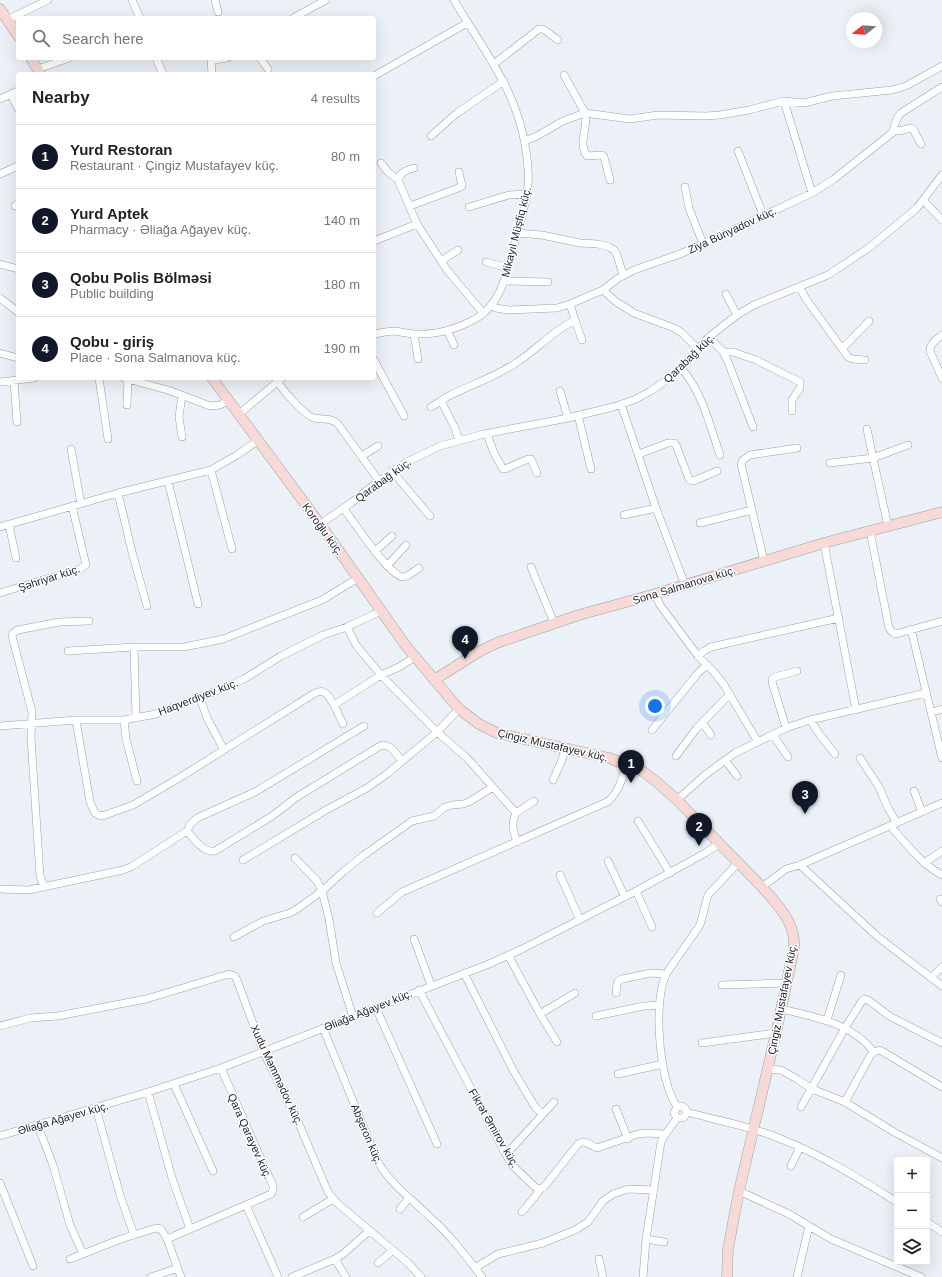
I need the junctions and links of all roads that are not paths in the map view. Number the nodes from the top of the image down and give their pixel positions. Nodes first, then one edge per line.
1 (48, 0) edge
2 (133, 0) edge
3 (215, 0) edge
4 (326, 0) edge
5 (454, 0) edge
6 (0, 10) edge
7 (218, 12) dead end
8 (139, 16) edge
9 (297, 16) edge
10 (7, 20) junction
11 (468, 23) junction
12 (16, 33) edge
13 (558, 40) dead end
14 (32, 60) edge
15 (65, 60) edge
16 (157, 60) edge
17 (210, 60) edge
18 (261, 60) edge
19 (494, 64) junction
20 (942, 66) edge
21 (268, 69) dead end
22 (39, 72) edge
23 (162, 72) edge
24 (212, 72) edge
25 (376, 75) edge
26 (564, 75) dead end
27 (504, 81) junction
28 (942, 87) edge
29 (16, 92) edge
30 (11, 95) junction
31 (0, 99) edge
32 (784, 101) junction
33 (16, 104) edge
34 (585, 113) junction
35 (894, 129) junction
36 (431, 136) dead end
37 (525, 141) junction
38 (921, 144) dead end
39 (738, 151) dead end
40 (381, 163) dead end
41 (16, 167) edge
42 (414, 168) dead end
43 (459, 172) dead end
44 (0, 174) edge
45 (942, 176) edge
46 (398, 180) junction
47 (610, 180) dead end
48 (685, 187) dead end
49 (812, 193) junction
50 (527, 194) junction
51 (924, 201) junction
52 (410, 206) junction
53 (469, 207) dead end
54 (763, 215) junction
55 (942, 220) edge
56 (417, 224) junction
57 (517, 233) junction
58 (376, 240) edge
59 (703, 244) junction
60 (458, 250) dead end
61 (441, 261) junction
62 (486, 262) dead end
63 (0, 264) edge
64 (16, 268) edge
65 (508, 268) junction
66 (623, 275) junction
67 (504, 281) junction
68 (548, 282) dead end
69 (800, 288) junction
70 (603, 290) junction
71 (726, 294) dead end
72 (0, 298) edge
73 (570, 304) junction
74 (492, 305) junction
75 (16, 310) edge
76 (483, 313) junction
77 (737, 316) junction
78 (575, 320) junction
79 (869, 321) dead end
80 (447, 330) junction
81 (376, 334) edge
82 (414, 334) junction
83 (942, 335) edge
84 (709, 337) junction
85 (582, 340) dead end
86 (454, 345) dead end
87 (698, 349) junction
88 (842, 349) junction
89 (723, 352) junction
90 (0, 353) edge
91 (16, 357) edge
92 (418, 359) dead end
93 (865, 360) dead end
94 (376, 364) edge
95 (681, 368) junction
96 (942, 378) edge
97 (21, 380) edge
98 (99, 380) edge
99 (126, 380) edge
100 (133, 380) edge
101 (214, 380) edge
102 (277, 380) edge
103 (279, 380) edge
104 (14, 381) junction
105 (0, 382) edge
106 (560, 391) dead end
107 (182, 395) junction
108 (229, 400) junction
109 (441, 401) junction
110 (621, 404) junction
111 (127, 405) dead end
112 (431, 406) dead end
113 (792, 411) dead end
114 (239, 414) junction
115 (578, 415) junction
116 (404, 416) dead end
117 (568, 418) junction
118 (17, 422) dead end
119 (753, 427) dead end
120 (867, 429) dead end
121 (487, 434) junction
122 (182, 437) dead end
123 (108, 439) dead end
124 (259, 440) junction
125 (459, 440) junction
126 (908, 445) dead end
127 (378, 446) dead end
128 (71, 448) dead end
129 (797, 448) dead end
130 (639, 454) junction
131 (720, 455) dead end
132 (362, 456) junction
133 (873, 458) junction
134 (830, 463) dead end
135 (592, 468) dead end
136 (210, 470) junction
137 (392, 471) junction
138 (717, 471) dead end
139 (537, 473) dead end
140 (168, 481) junction
141 (380, 481) junction
142 (118, 493) junction
143 (81, 504) junction
144 (72, 506) junction
145 (656, 508) junction
146 (344, 509) junction
147 (752, 510) junction
148 (942, 512) edge
149 (624, 515) dead end
150 (430, 516) dead end
151 (700, 523) dead end
152 (320, 524) junction
153 (9, 525) junction
154 (888, 526) junction
155 (0, 527) edge
156 (870, 531) junction
157 (392, 536) dead end
158 (824, 543) junction
159 (406, 545) dead end
160 (232, 549) dead end
161 (375, 551) junction
162 (16, 558) dead end
163 (764, 561) junction
164 (387, 566) junction
165 (531, 567) dead end
166 (419, 568) dead end
167 (358, 578) junction
168 (685, 585) junction
169 (0, 593) edge
170 (655, 594) junction
171 (198, 604) dead end
172 (147, 606) dead end
173 (380, 611) junction
174 (839, 618) junction
175 (89, 621) dead end
176 (942, 621) edge
177 (554, 623) junction
178 (347, 627) junction
179 (911, 628) junction
180 (134, 647) junction
181 (68, 651) dead end
182 (698, 656) junction
183 (415, 657) junction
184 (707, 666) junction
185 (797, 671) dead end
186 (381, 675) junction
187 (434, 680) junction
188 (926, 693) junction
189 (730, 694) junction
190 (200, 698) junction
191 (334, 705) junction
192 (459, 709) junction
193 (942, 709) edge
194 (856, 710) junction
195 (932, 712) junction
196 (136, 718) junction
197 (76, 720) junction
198 (124, 720) junction
199 (810, 720) junction
200 (702, 722) junction
201 (33, 724) junction
202 (343, 724) dead end
203 (0, 726) edge
204 (364, 726) dead end
205 (786, 728) junction
206 (652, 730) dead end
207 (437, 732) junction
208 (711, 735) dead end
209 (773, 735) junction
210 (758, 742) junction
211 (565, 748) junction
212 (224, 750) junction
213 (835, 754) dead end
214 (676, 756) dead end
215 (788, 758) dead end
216 (860, 758) dead end
217 (942, 758) edge
218 (725, 760) junction
219 (402, 761) junction
220 (627, 764) junction
221 (737, 776) dead end
222 (553, 780) dead end
223 (137, 782) dead end
224 (493, 787) junction
225 (914, 791) dead end
226 (677, 800) junction
227 (534, 801) dead end
228 (942, 803) edge
229 (922, 812) junction
230 (516, 813) junction
231 (638, 821) dead end
232 (894, 824) junction
233 (187, 831) junction
234 (517, 842) junction
235 (719, 844) junction
236 (942, 851) edge
237 (295, 858) dead end
238 (243, 860) dead end
239 (608, 861) dead end
240 (738, 863) junction
241 (924, 863) junction
242 (800, 865) junction
243 (670, 872) junction
244 (560, 875) dead end
245 (942, 875) edge
246 (44, 886) junction
247 (762, 887) junction
248 (0, 889) edge
249 (322, 891) junction
250 (636, 891) junction
251 (625, 897) junction
252 (377, 913) dead end
253 (580, 920) junction
254 (652, 927) dead end
255 (234, 938) dead end
256 (414, 939) dead end
257 (508, 955) junction
258 (942, 967) edge
259 (464, 973) junction
260 (666, 974) junction
261 (841, 975) dead end
262 (931, 978) junction
263 (787, 983) junction
264 (431, 985) junction
265 (722, 985) dead end
266 (942, 986) edge
267 (419, 990) junction
268 (575, 993) dead end
269 (616, 993) dead end
270 (660, 1005) junction
271 (376, 1008) junction
272 (781, 1009) junction
273 (540, 1014) junction
274 (596, 1016) dead end
275 (353, 1017) junction
276 (827, 1020) junction
277 (0, 1026) edge
278 (323, 1028) junction
279 (845, 1028) junction
280 (776, 1034) junction
281 (557, 1042) dead end
282 (702, 1043) dead end
283 (942, 1043) edge
284 (263, 1051) junction
285 (874, 1052) junction
286 (663, 1064) junction
287 (221, 1068) junction
288 (768, 1069) junction
289 (618, 1074) dead end
290 (174, 1084) junction
291 (942, 1087) edge
292 (812, 1089) junction
293 (148, 1092) junction
294 (554, 1102) dead end
295 (845, 1102) junction
296 (677, 1107) junction
297 (801, 1107) dead end
298 (96, 1108) junction
299 (616, 1109) dead end
300 (686, 1112) junction
301 (542, 1114) junction
302 (677, 1118) junction
303 (38, 1126) junction
304 (754, 1129) junction
305 (664, 1134) junction
306 (0, 1136) edge
307 (628, 1139) junction
308 (437, 1144) dead end
309 (800, 1147) junction
310 (505, 1153) junction
311 (942, 1158) edge
312 (791, 1166) dead end
313 (213, 1171) dead end
314 (0, 1183) edge
315 (540, 1188) junction
316 (653, 1190) junction
317 (740, 1191) junction
318 (409, 1198) junction
319 (333, 1199) junction
320 (894, 1200) edge
321 (246, 1204) junction
322 (400, 1209) dead end
323 (522, 1212) dead end
324 (303, 1217) dead end
325 (930, 1224) edge
326 (809, 1226) junction
327 (190, 1229) junction
328 (369, 1231) junction
329 (942, 1232) edge
330 (134, 1235) junction
331 (167, 1239) junction
332 (646, 1239) junction
333 (664, 1242) dead end
334 (392, 1251) junction
335 (83, 1254) junction
336 (335, 1259) junction
337 (599, 1259) dead end
338 (70, 1260) dead end
339 (378, 1263) dead end
340 (33, 1266) dead end
341 (178, 1268) junction
342 (475, 1268) junction
343 (151, 1277) edge
344 (181, 1277) edge
345 (278, 1277) edge
346 (292, 1277) edge
347 (346, 1277) edge
348 (421, 1277) edge
349 (482, 1277) edge
350 (603, 1277) edge
351 (643, 1277) edge
352 (727, 1277) edge
353 (797, 1277) edge
354 (921, 1277) edge

1 - 10 street
2 - 8 street
3 - 7 street
4 - 9 street
5 - 11 street, Mikayıl Müşfiq küç.
6 - 10 street
10 - 12 street
11 - 19 street, Mikayıl Müşfiq küç.
11 - 25 street
13 - 19 street
14 - 22 street
15 - 22 street
16 - 23 street
17 - 24 street
18 - 21 street
19 - 27 street, Mikayıl Müşfiq küç.
20 - 32 street
26 - 34 street
27 - 36 street
27 - 37 street, Mikayıl Müşfiq küç.
28 - 35 street, Ziya Bünyadov küç.
29 - 30 street
30 - 31 street
30 - 33 street
32 - 34 street
32 - 49 street
34 - 37 street
34 - 47 street
35 - 38 street
35 - 49 street, Ziya Bünyadov küç.
37 - 50 street, Mikayıl Müşfiq küç.
39 - 54 street
40 - 46 street
41 - 44 street
42 - 46 street
43 - 52 street
45 - 51 street, Qarabağ küç.
46 - 52 street
48 - 59 street
49 - 54 street, Ziya Bünyadov küç.
50 - 53 street
50 - 57 street, Mikayıl Müşfiq küç.
51 - 55 street
51 - 69 street, Qarabağ küç.
52 - 56 street
54 - 59 street, Ziya Bünyadov küç.
56 - 58 street
56 - 61 street
57 - 65 street, Mikayıl Müşfiq küç.
57 - 66 street
59 - 66 street, Ziya Bünyadov küç.
60 - 61 street
61 - 76 street
62 - 65 street
63 - 64 street
65 - 67 street, Mikayıl Müşfiq küç.
66 - 70 street, Ziya Bünyadov küç.
67 - 68 street
67 - 74 street, Mikayıl Müşfiq küç.
69 - 77 street, Qarabağ küç.
69 - 88 street
70 - 73 street, Ziya Bünyadov küç.
70 - 87 street
71 - 77 street
72 - 75 street
73 - 74 street, Ziya Bünyadov küç.
73 - 78 street
74 - 76 street, Mikayıl Müşfiq küç.
76 - 80 street, Mikayıl Müşfiq küç.
77 - 84 street, Qarabağ küç.
78 - 85 street
78 - 109 street
79 - 88 street
80 - 82 street, Mikayıl Müşfiq küç.
80 - 86 street
81 - 82 street, Mikayıl Müşfiq küç.
82 - 92 street
83 - 96 street
84 - 87 street, Qarabağ küç.
84 - 89 street
87 - 95 street, Qarabağ küç.
88 - 93 street
89 - 113 street
89 - 119 street
90 - 91 street
94 - 116 street
95 - 110 street, Qarabağ küç.
95 - 131 street
97 - 104 street
98 - 123 street
99 - 111 street
100 - 107 street
101 - 108 street, Koroğlu küç.
102 - 114 street
103 - 132 street
104 - 105 street
104 - 118 street
106 - 117 street
107 - 108 street
107 - 122 street
108 - 114 street, Koroğlu küç.
109 - 112 street
109 - 125 street
110 - 115 street, Qarabağ küç.
110 - 130 street
114 - 124 street, Koroğlu küç.
115 - 117 street, Qarabağ küç.
115 - 135 street
117 - 121 street, Qarabağ küç.
120 - 133 street
121 - 125 street, Qarabağ küç.
121 - 139 street
124 - 136 street
124 - 152 street, Koroğlu küç.
125 - 137 street, Qarabağ küç.
126 - 133 street
127 - 132 street
128 - 143 street
129 - 147 street
130 - 138 street
130 - 145 street
132 - 141 street
133 - 134 street
133 - 154 street
136 - 140 street
136 - 160 street
137 - 141 street, Qarabağ küç.
137 - 150 street
140 - 142 street
140 - 171 street
141 - 146 street, Qarabağ küç.
142 - 143 street
142 - 172 street
143 - 144 street
144 - 153 street
144 - 169 street, Şəhriyar küç.
145 - 149 street
145 - 168 street
146 - 152 street, Qarabağ küç.
146 - 161 street
147 - 151 street
147 - 163 street
148 - 154 street, Sona Salmanova küç.
152 - 167 street, Koroğlu küç.
153 - 155 street
153 - 162 street
154 - 156 street, Sona Salmanova küç.
156 - 158 street, Sona Salmanova küç.
156 - 179 street
157 - 161 street
158 - 163 street, Sona Salmanova küç.
158 - 174 street
159 - 164 street
161 - 164 street
163 - 168 street, Sona Salmanova küç.
164 - 166 street
165 - 177 street
167 - 173 street, Koroğlu küç.
167 - 180 street
168 - 170 street, Sona Salmanova küç.
170 - 177 street, Sona Salmanova küç.
170 - 182 street
173 - 178 street, Haqverdiyev küç.
173 - 183 street, Koroğlu küç.
174 - 182 street
174 - 194 street
175 - 201 street
176 - 179 street
177 - 187 street, Sona Salmanova küç.
178 - 186 street
178 - 190 street, Haqverdiyev küç.
179 - 188 street
180 - 181 street
180 - 196 street
182 - 184 street
183 - 186 street
183 - 187 street, Koroğlu küç.
184 - 189 street
184 - 206 street
185 - 205 street
186 - 191 street
186 - 207 street
187 - 192 street, Çingiz Mustafayev küç.
188 - 194 street
188 - 195 street
189 - 200 street
189 - 210 street
190 - 196 street, Haqverdiyev küç.
190 - 212 street
191 - 202 street
191 - 212 street
192 - 207 street
192 - 211 street, Çingiz Mustafayev küç.
193 - 195 street
194 - 199 street
195 - 217 street
196 - 198 street, Haqverdiyev küç.
197 - 198 street, Haqverdiyev küç.
197 - 201 street, Haqverdiyev küç.
197 - 212 street
198 - 223 street
199 - 205 street
199 - 213 street
200 - 208 street
200 - 214 street
201 - 203 street, Haqverdiyev küç.
201 - 246 street
204 - 233 street
205 - 209 street
207 - 219 street
207 - 224 street
209 - 210 street
209 - 215 street
210 - 218 street
211 - 220 street, Çingiz Mustafayev küç.
211 - 222 street
216 - 232 street
218 - 221 street
218 - 226 street
219 - 233 street
219 - 238 street
220 - 226 street, Çingiz Mustafayev küç.
220 - 234 street
224 - 230 street
224 - 249 street
225 - 229 street
226 - 235 street, Çingiz Mustafayev küç.
227 - 230 street
228 - 229 street
229 - 232 street
230 - 234 street
231 - 243 street
232 - 241 street
232 - 242 street
233 - 246 street
234 - 252 street
235 - 240 street, Çingiz Mustafayev küç.
235 - 243 street, Əliağa Ağayev küç.
236 - 241 street
237 - 249 street
239 - 251 street
240 - 247 street, Çingiz Mustafayev küç.
240 - 260 street
241 - 245 street
242 - 247 street
242 - 262 street
243 - 250 street, Əliağa Ağayev küç.
244 - 253 street
246 - 248 street
247 - 263 street, Çingiz Mustafayev küç.
249 - 255 street
249 - 275 street
250 - 251 street, Əliağa Ağayev küç.
250 - 254 street
251 - 253 street, Əliağa Ağayev küç.
253 - 257 street, Əliağa Ağayev küç.
256 - 264 street
257 - 259 street, Əliağa Ağayev küç.
257 - 273 street
258 - 262 street
259 - 264 street, Əliağa Ağayev küç.
259 - 301 street
260 - 269 street
260 - 270 street
261 - 276 street
262 - 266 street
263 - 265 street
263 - 272 street, Çingiz Mustafayev küç.
264 - 267 street, Əliağa Ağayev küç.
267 - 271 street, Əliağa Ağayev küç.
267 - 310 street, Fikrət Əmirov küç.
268 - 273 street
270 - 274 street
270 - 286 street
271 - 275 street, Əliağa Ağayev küç.
271 - 308 street
272 - 276 street
272 - 280 street, Çingiz Mustafayev küç.
273 - 281 street
275 - 278 street, Əliağa Ağayev küç.
276 - 279 street
277 - 284 street, Xudu Məmmədov küç.
278 - 284 street, Əliağa Ağayev küç.
278 - 318 street, Abşeron küç.
279 - 283 street
279 - 285 street
279 - 292 street
280 - 282 street
280 - 288 street, Çingiz Mustafayev küç.
284 - 287 street, Əliağa Ağayev küç.
284 - 319 street, Xudu Məmmədov küç.
285 - 291 street
285 - 295 street
286 - 289 street
286 - 296 street
287 - 290 street, Əliağa Ağayev küç.
287 - 321 street, Qara Qarayev küç.
288 - 292 street
288 - 304 street, Çingiz Mustafayev küç.
290 - 293 street, Əliağa Ağayev küç.
290 - 313 street
292 - 295 street
292 - 297 street
293 - 298 street, Əliağa Ağayev küç.
293 - 327 street
294 - 301 street
295 - 311 street
296 - 300 street
296 - 302 street
298 - 303 street, Əliağa Ağayev küç.
298 - 330 street
299 - 307 street
300 - 302 street
300 - 304 street
301 - 310 street
302 - 305 street
303 - 306 street, Əliağa Ağayev küç.
303 - 335 street
304 - 309 street
304 - 317 street, Çingiz Mustafayev küç.
305 - 307 street
305 - 316 street
307 - 315 street
309 - 312 street
309 - 320 street
310 - 315 street, Fikrət Əmirov küç.
314 - 340 street
315 - 323 street
316 - 332 street
316 - 342 street
317 - 326 street
317 - 352 street, Çingiz Mustafayev küç.
318 - 322 street
318 - 342 street, Abşeron küç.
319 - 324 street
319 - 328 street, Xudu Məmmədov küç.
321 - 327 street
321 - 345 street
325 - 329 street
326 - 353 street
326 - 354 street
327 - 331 street
328 - 334 street, Xudu Məmmədov küç.
328 - 336 street
330 - 331 street
330 - 335 street
331 - 341 street
332 - 333 street
332 - 351 street
334 - 339 street
334 - 348 street, Xudu Məmmədov küç.
335 - 338 street
336 - 346 street
336 - 347 street
337 - 350 street
341 - 343 street
341 - 344 street
342 - 349 street, Abşeron küç.

